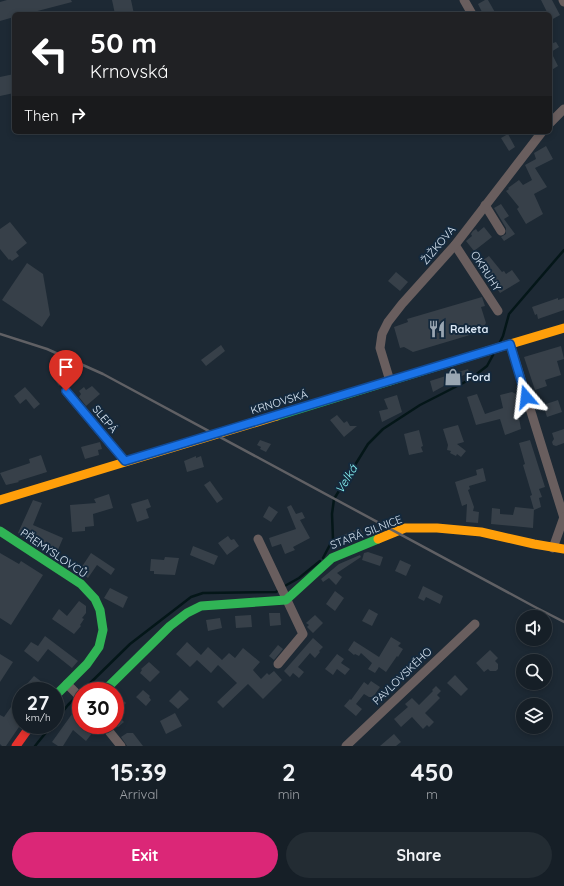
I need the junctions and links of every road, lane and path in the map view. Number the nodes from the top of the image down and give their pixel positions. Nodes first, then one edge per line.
1 (464, 0) edge
2 (471, 12) edge
3 (564, 109) edge
4 (552, 121) edge
5 (537, 134) edge
6 (485, 205) junction
7 (501, 231) dead end
8 (455, 245) junction
9 (498, 311) dead end
10 (564, 328) edge
11 (510, 344) junction
12 (390, 381) junction
13 (66, 391) dead end
14 (125, 461) junction
15 (0, 500) edge
16 (564, 517) edge
17 (0, 531) edge
18 (258, 539) dead end
19 (553, 548) junction
20 (564, 549) edge
21 (283, 594) junction
22 (475, 624) dead end
23 (278, 664) dead end
24 (113, 682) edge
25 (70, 686) joint
26 (64, 690) edge
27 (25, 734) edge
28 (111, 734) edge
29 (16, 746) edge
30 (121, 746) edge
31 (346, 746) edge

1 - 2 street
3 - 4 street
5 - 6 street, ŽIŽKOVA
6 - 7 street
6 - 8 street, ŽIŽKOVA
8 - 9 street, OKRUHY
8 - 12 street, ŽIŽKOVA
10 - 11 street, KRNOVSKÁ
11 - 12 street, KRNOVSKÁ
11 - 16 street
12 - 14 street, KRNOVSKÁ
13 - 14 street, SLEPÁ
14 - 15 street, KRNOVSKÁ
16 - 19 street
17 - 25 street, PŘEMYSLOVCŮ
18 - 21 street
19 - 20 street, STARÁ SILNICE
19 - 21 street, STARÁ SILNICE
21 - 23 street
21 - 24 street
22 - 31 street, PAVLOVSKÉHO
25 - 26 street, PŘEMYSLOVCŮ
27 - 29 street
28 - 30 street

